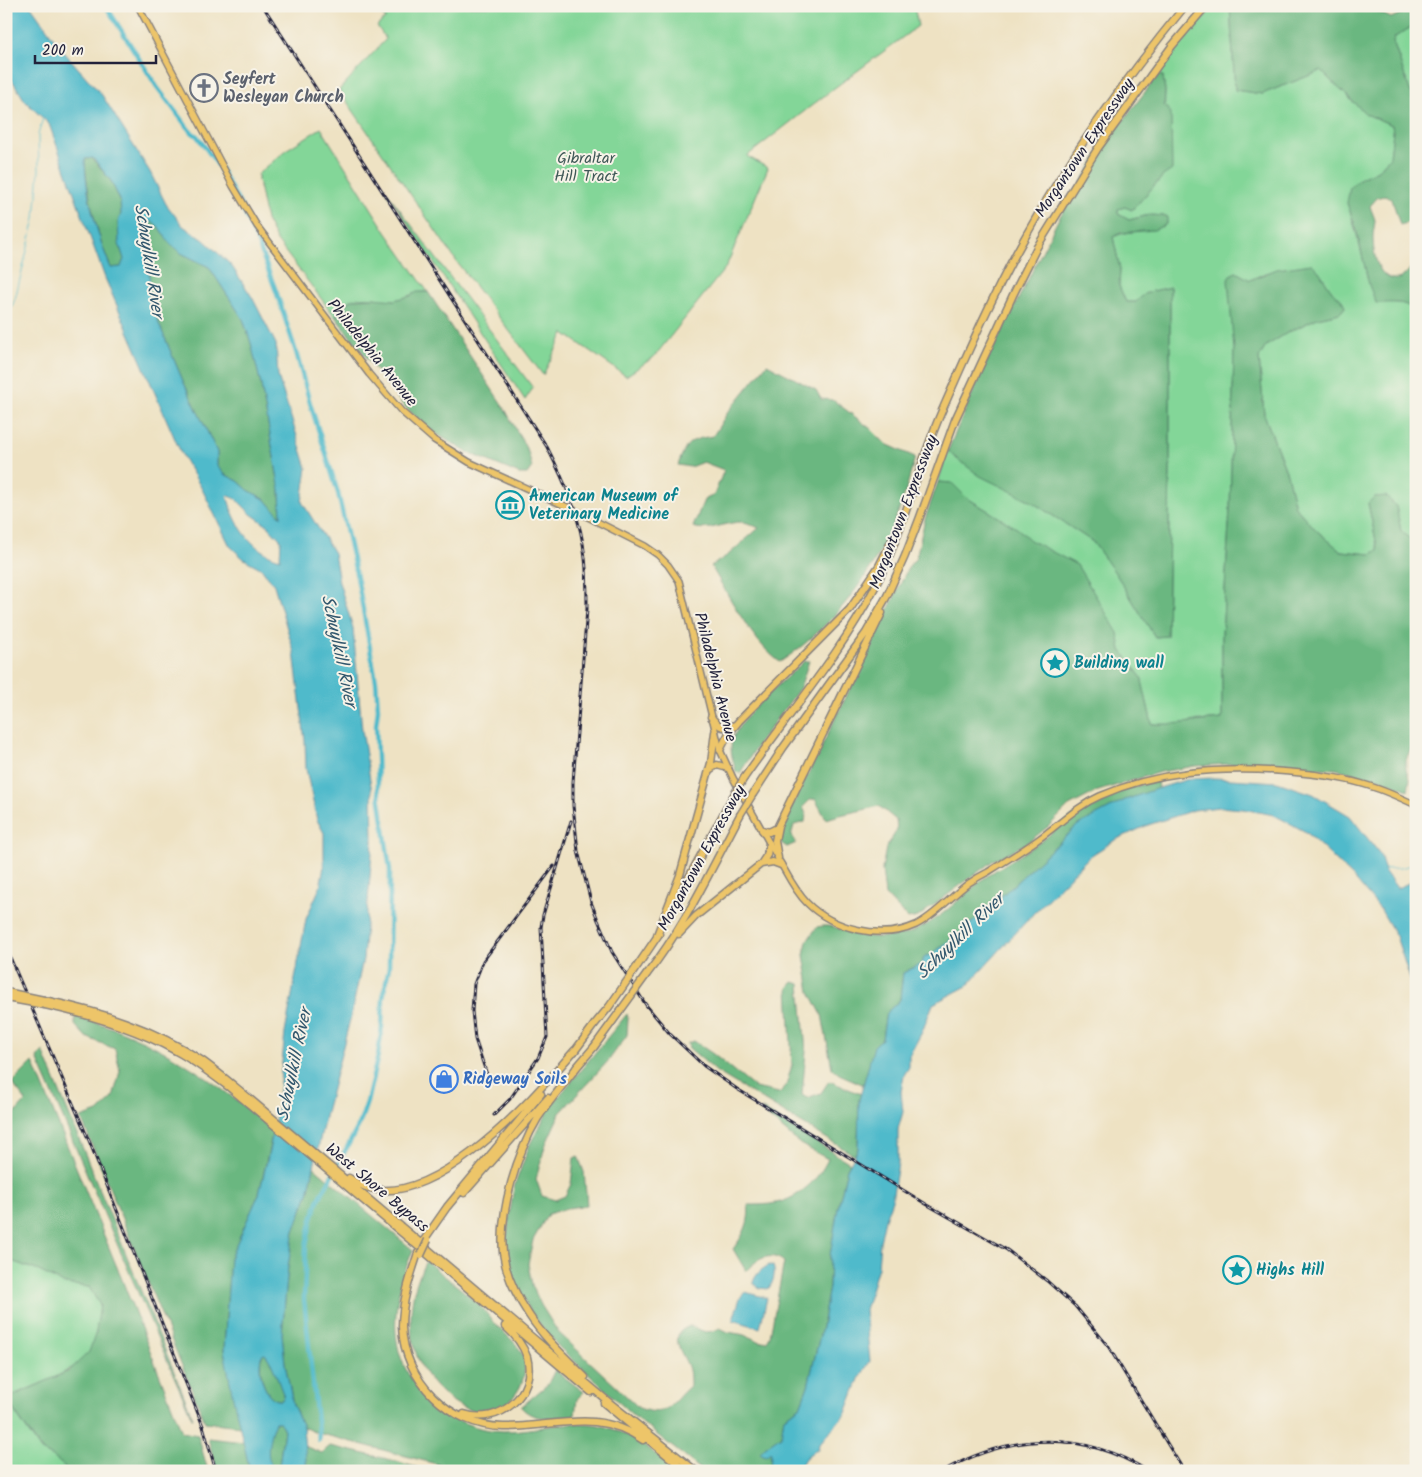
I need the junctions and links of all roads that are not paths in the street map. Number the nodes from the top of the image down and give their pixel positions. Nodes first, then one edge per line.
1 (138, 6) edge
2 (1185, 6) edge
3 (1206, 6) edge
4 (905, 512) junction
5 (920, 517) junction
6 (711, 716) junction
7 (736, 725) junction
8 (715, 732) junction
9 (720, 750) junction
10 (728, 768) junction
11 (709, 770) junction
12 (1416, 805) edge
13 (777, 828) junction
14 (762, 830) junction
15 (769, 843) junction
16 (778, 858) junction
17 (761, 864) junction
18 (782, 865) junction
19 (658, 935) junction
20 (667, 949) junction
21 (6, 992) edge
22 (6, 998) edge
23 (44, 1002) junction
24 (575, 1050) junction
25 (577, 1067) junction
26 (249, 1102) junction
27 (339, 1175) junction
28 (426, 1240) junction
29 (419, 1254) junction
30 (470, 1292) junction
31 (610, 1403) junction
32 (678, 1465) junction
33 (686, 1471) edge
34 (696, 1471) edge

1 - 6 main road, Philadelphia Avenue
2 - 4 highway, Morgantown Expressway
3 - 5 highway, Morgantown Expressway
4 - 7 highway
4 - 19 highway, Morgantown Expressway, bridge
5 - 13 highway
5 - 20 highway, Morgantown Expressway, bridge
6 - 7 highway
6 - 8 main road, Philadelphia Avenue
7 - 9 highway
8 - 9 main road, Philadelphia Avenue
8 - 11 highway
9 - 10 main road, Philadelphia Avenue
10 - 11 highway
10 - 14 main road, Philadelphia Avenue
11 - 19 highway
12 - 18 main road, Philadelphia Avenue
13 - 14 highway
13 - 16 highway
14 - 15 main road, Philadelphia Avenue
15 - 16 main road, Philadelphia Avenue
15 - 17 highway
16 - 18 main road, Philadelphia Avenue
17 - 18 highway
17 - 20 highway
19 - 24 highway, Morgantown Expressway, bridge
20 - 25 highway, Morgantown Expressway, bridge
21 - 23 highway, West Shore Bypass, bridge
22 - 23 highway, West Shore Bypass, bridge
23 - 26 highway, West Shore Bypass
24 - 27 highway
24 - 28 highway
25 - 28 highway
25 - 31 highway
26 - 27 highway, West Shore Bypass
26 - 27 highway, West Shore Bypass
27 - 30 highway, West Shore Bypass
27 - 31 highway, West Shore Bypass
28 - 29 highway, bridge
29 - 30 highway
29 - 32 highway
30 - 32 highway, West Shore Bypass
31 - 34 highway, West Shore Bypass
32 - 33 highway, West Shore Bypass

